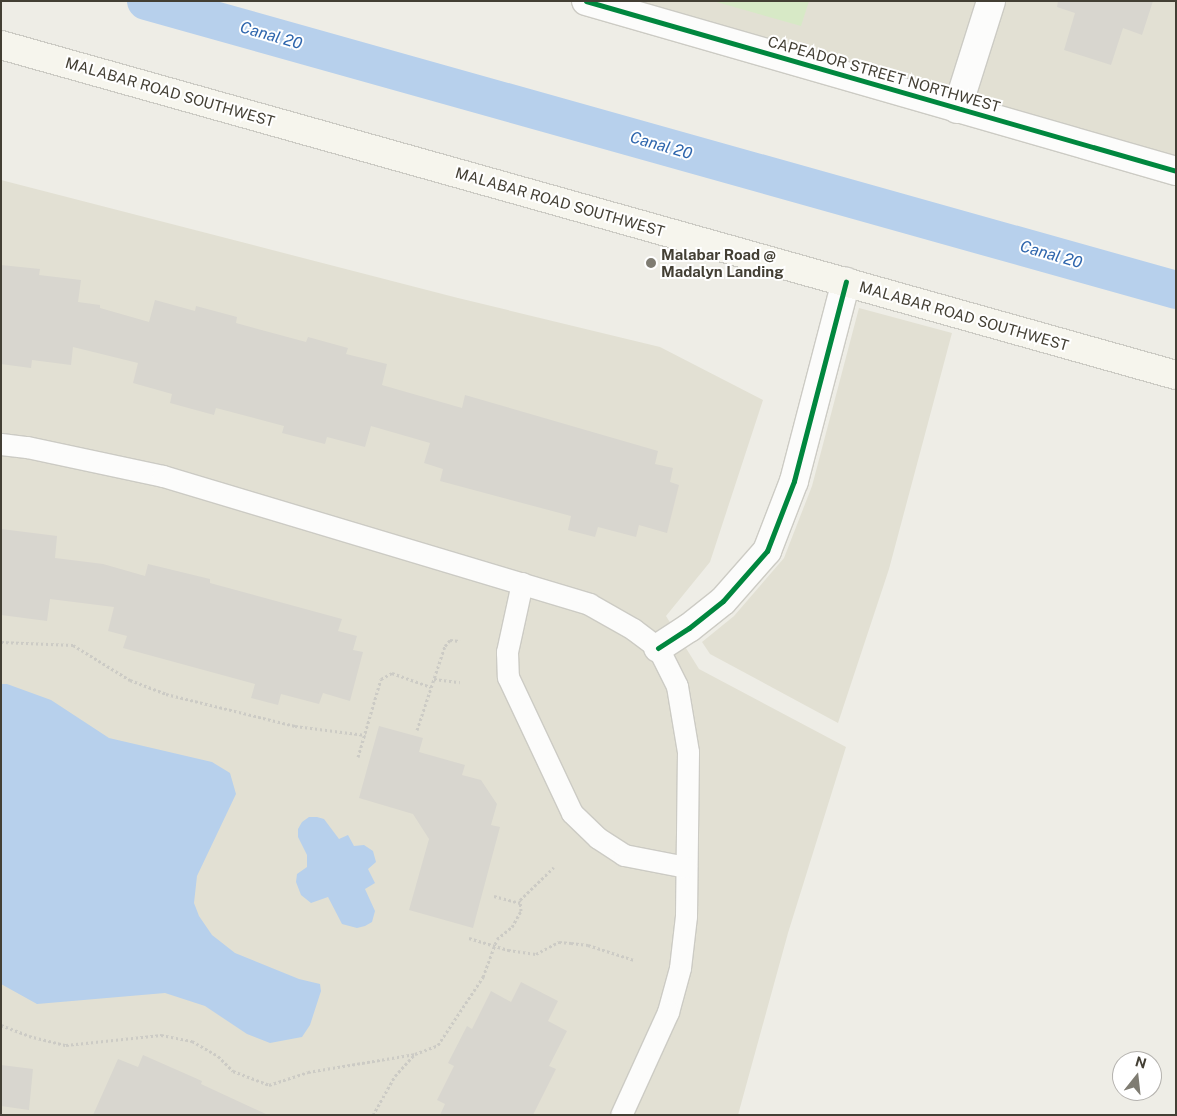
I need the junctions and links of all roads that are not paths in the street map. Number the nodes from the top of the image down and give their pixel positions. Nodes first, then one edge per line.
1 (586, 1) edge
2 (991, 1) edge
3 (1, 44) edge
4 (957, 109) junction
5 (1176, 171) edge
6 (846, 282) junction
7 (1176, 375) edge
8 (1, 444) edge
9 (522, 584) junction
10 (658, 648) junction
11 (686, 867) junction
12 (621, 1115) edge

1 - 4 street, CAPEADOR STREET NORTHWEST
2 - 4 street
3 - 6 main road, MALABAR ROAD SOUTHWEST
4 - 5 street, CAPEADOR STREET NORTHWEST
6 - 7 main road, MALABAR ROAD SOUTHWEST
6 - 10 street
8 - 9 lane
9 - 10 lane
9 - 11 lane
10 - 11 lane
11 - 12 lane

